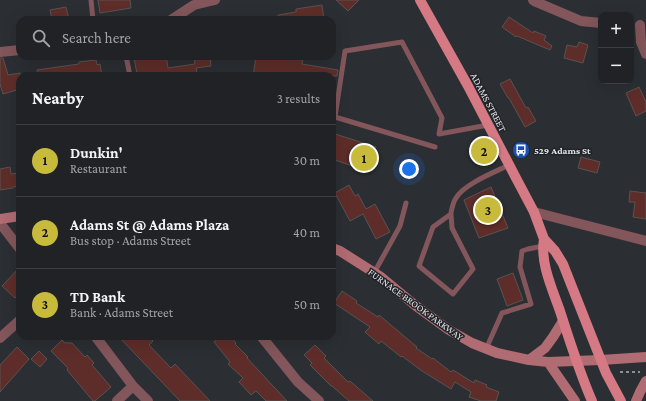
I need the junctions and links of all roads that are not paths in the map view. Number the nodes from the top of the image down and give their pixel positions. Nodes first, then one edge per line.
1 (91, 0) edge
2 (215, 0) edge
3 (420, 0) edge
4 (532, 0) edge
5 (93, 16) edge
6 (177, 16) edge
7 (598, 22) edge
8 (639, 25) edge
9 (16, 50) edge
10 (0, 52) edge
11 (646, 54) edge
12 (127, 60) edge
13 (129, 72) edge
14 (336, 110) edge
15 (336, 117) edge
16 (488, 125) junction
17 (435, 147) dead end
18 (509, 165) junction
19 (406, 203) dead end
20 (534, 212) junction
21 (451, 214) junction
22 (16, 217) edge
23 (0, 219) edge
24 (0, 223) edge
25 (646, 241) edge
26 (544, 243) junction
27 (16, 244) edge
28 (336, 250) edge
29 (374, 273) junction
30 (563, 321) junction
31 (16, 324) edge
32 (0, 338) edge
33 (98, 340) edge
34 (264, 340) edge
35 (486, 348) junction
36 (646, 357) edge
37 (529, 360) junction
38 (601, 360) junction
39 (576, 361) junction
40 (548, 362) junction
41 (644, 377) edge
42 (133, 386) junction
43 (117, 401) edge
44 (148, 401) edge
45 (319, 401) edge
46 (575, 401) edge
47 (592, 401) edge
48 (621, 401) edge
49 (636, 401) edge

1 - 5 lane
2 - 6 street
3 - 16 main road, ADAMS STREET
4 - 7 street
8 - 11 street
9 - 10 street
12 - 13 lane
14 - 16 lane
15 - 17 lane
16 - 18 main road, ADAMS STREET
18 - 20 main road, ADAMS STREET
18 - 21 lane
19 - 29 lane
20 - 25 street
20 - 26 main road, ADAMS STREET
21 - 21 lane
22 - 23 main road
24 - 27 street
26 - 30 main road, ADAMS STREET
26 - 35 lane
26 - 38 main road, ADAMS STREET
28 - 29 main road, FURNACE BROOK PARKWAY
29 - 35 main road, FURNACE BROOK PARKWAY
30 - 37 main road
30 - 39 main road, ADAMS STREET
31 - 32 street
33 - 42 street
34 - 45 street
35 - 37 main road, FURNACE BROOK PARKWAY
36 - 38 main road, FURNACE BROOK PARKWAY
37 - 40 main road, FURNACE BROOK PARKWAY
38 - 39 main road, FURNACE BROOK PARKWAY
38 - 48 main road, ADAMS STREET
39 - 40 main road, FURNACE BROOK PARKWAY
39 - 47 main road, ADAMS STREET
40 - 46 main road
41 - 49 main road
42 - 43 street
42 - 44 street

